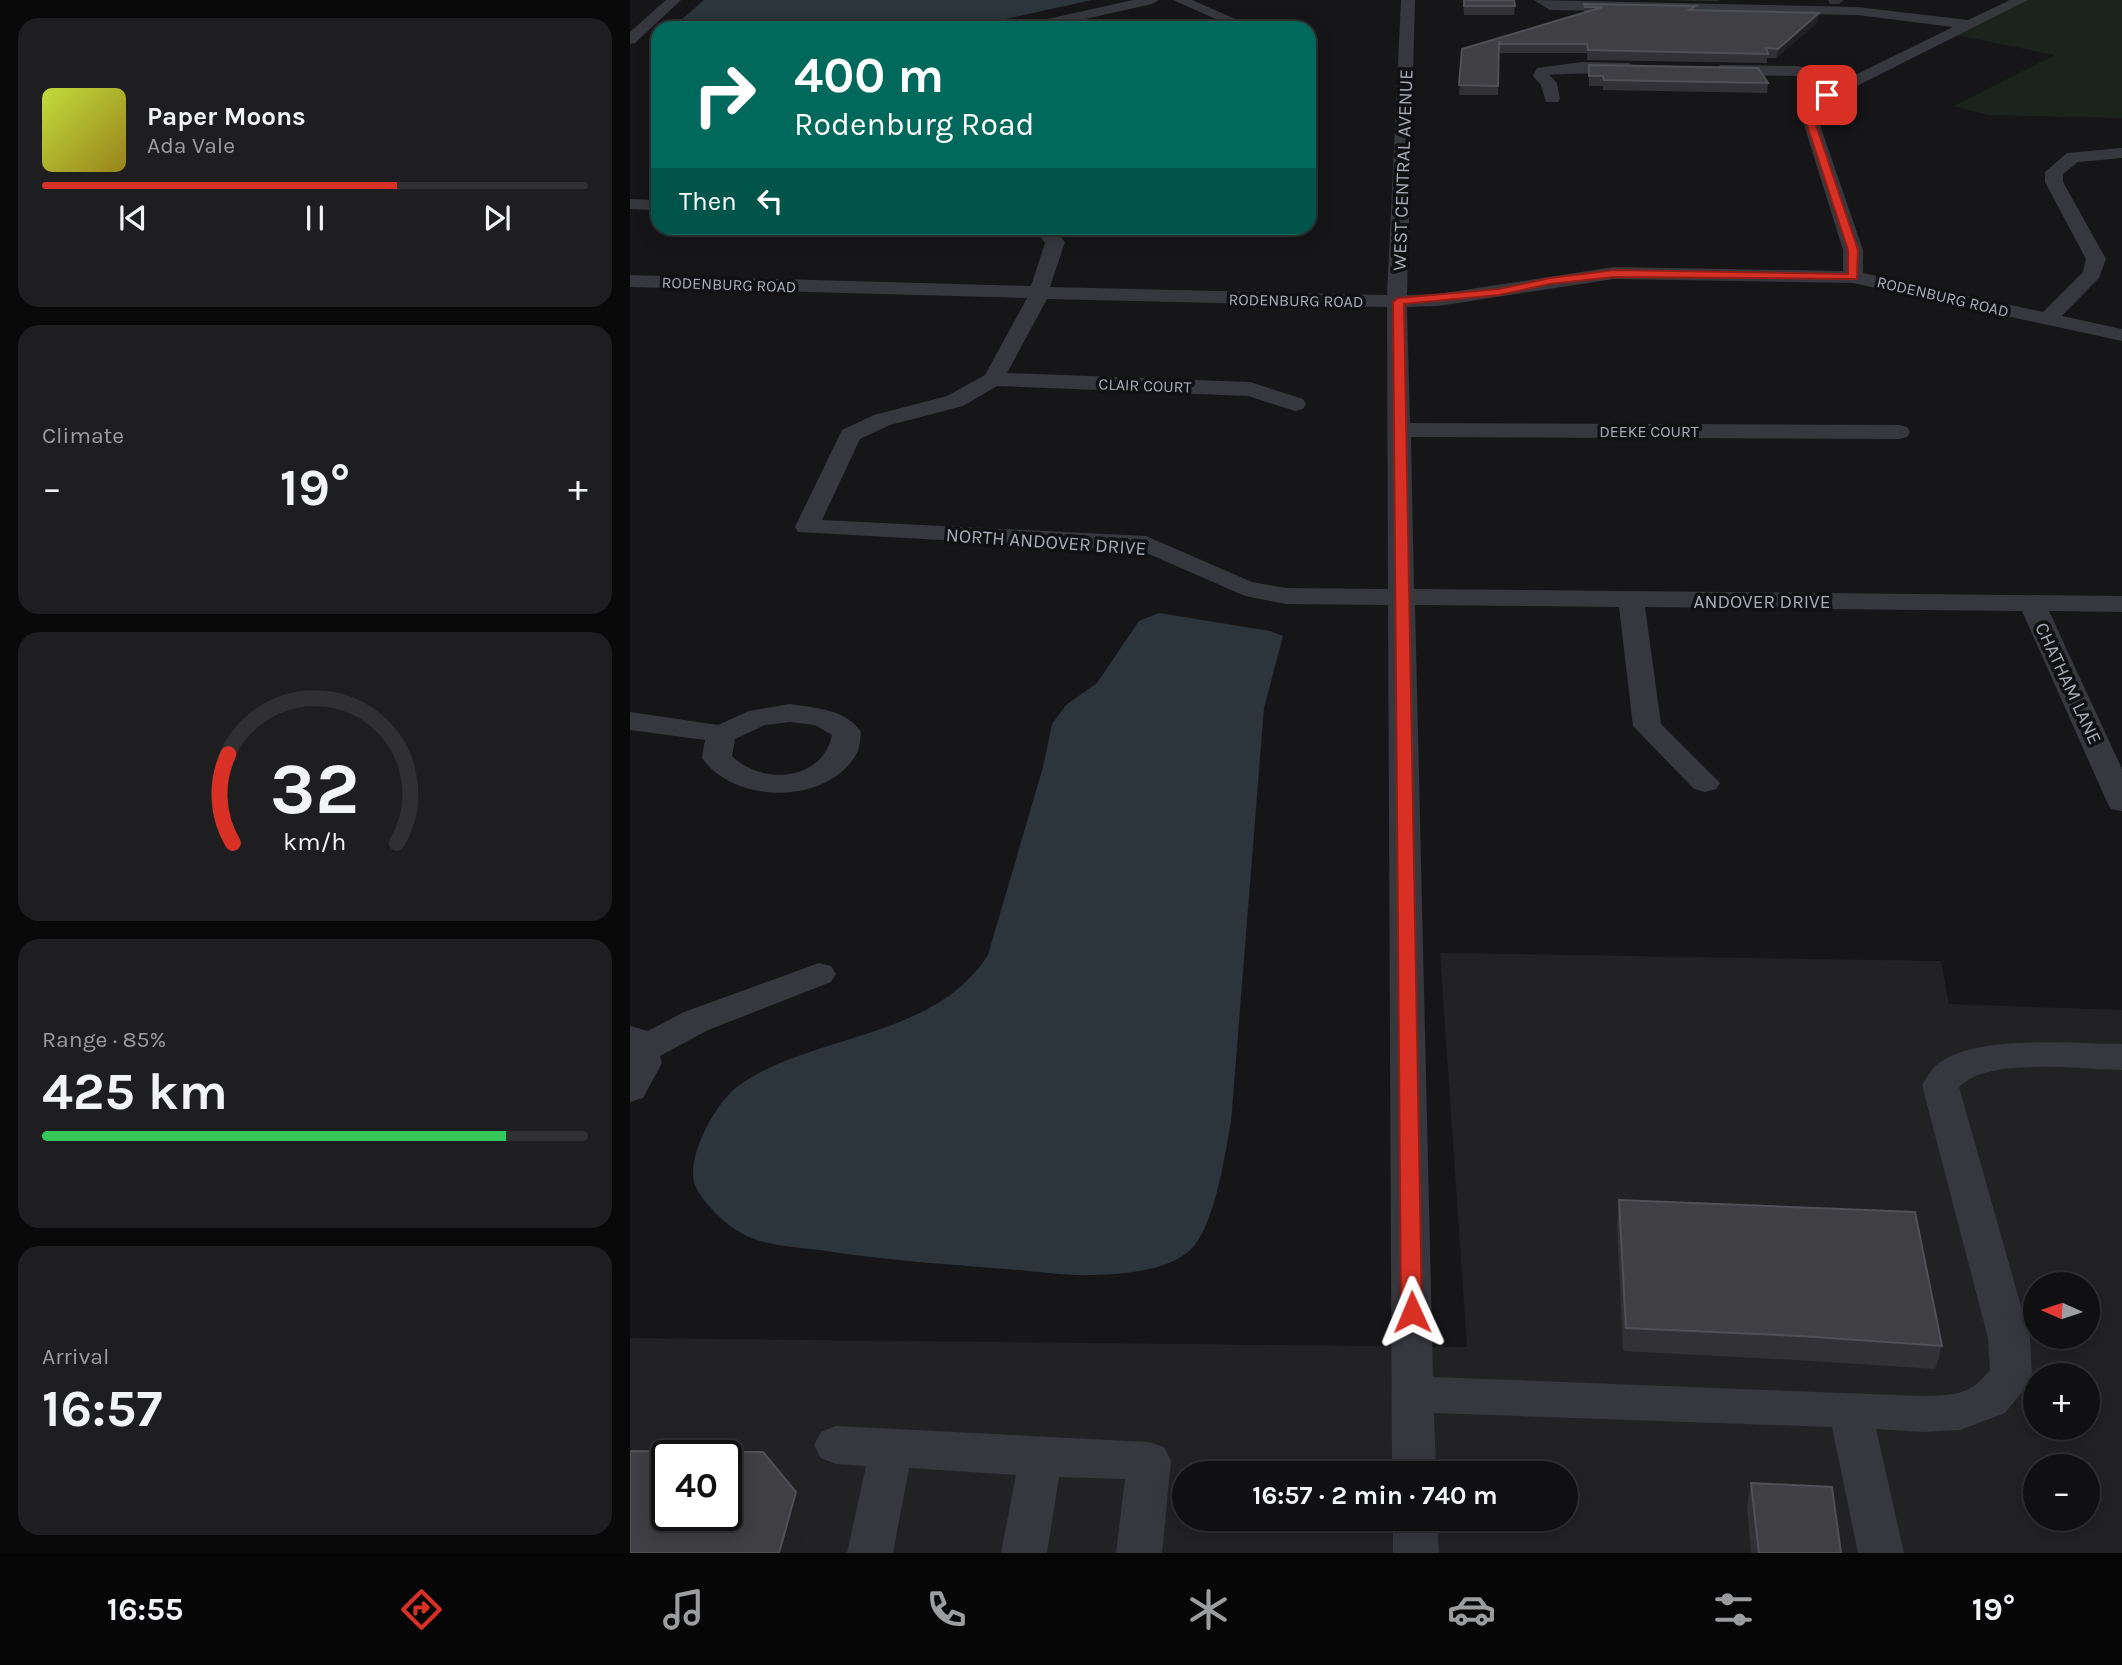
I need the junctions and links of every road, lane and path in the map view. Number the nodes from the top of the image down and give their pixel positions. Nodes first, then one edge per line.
1 (674, 0) edge
2 (1152, 0) edge
3 (1180, 0) edge
4 (1408, 0) edge
5 (1541, 0) edge
6 (2021, 0) edge
7 (1781, 5) edge
8 (653, 21) edge
9 (1057, 21) edge
10 (1232, 21) edge
11 (651, 22) edge
12 (1969, 25) junction
13 (630, 43) edge
14 (649, 46) dead end
15 (1646, 68) edge
16 (1701, 69) edge
17 (1852, 82) junction
18 (1552, 99) dead end
19 (2122, 153) edge
20 (630, 204) edge
21 (651, 205) edge
22 (1049, 235) edge
23 (1853, 277) junction
24 (630, 281) edge
25 (1039, 292) junction
26 (1398, 302) junction
27 (2046, 320) junction
28 (2122, 335) edge
29 (993, 379) junction
30 (1295, 404) dead end
31 (1399, 430) junction
32 (1899, 432) dead end
33 (1402, 598) junction
34 (1631, 600) junction
35 (2032, 603) junction
36 (2122, 604) edge
37 (630, 721) edge
38 (721, 734) dead end
39 (1705, 783) dead end
40 (2122, 802) edge
41 (819, 974) dead end
42 (635, 1044) edge
43 (2122, 1057) edge
44 (630, 1089) edge
45 (1413, 1394) junction
46 (1850, 1409) junction
47 (836, 1445) dead end
48 (891, 1448) junction
49 (1041, 1457) junction
50 (1414, 1461) edge
51 (1415, 1531) edge
52 (870, 1553) edge
53 (1024, 1553) edge
54 (1139, 1553) edge
55 (1416, 1553) edge
56 (1881, 1553) edge

1 - 8 street
2 - 9 street
3 - 10 street
4 - 26 street, WEST CENTRAL AVENUE
5 - 7 street
6 - 12 street
7 - 12 street
11 - 13 street
12 - 17 street
13 - 14 street
15 - 18 street
16 - 17 street
17 - 23 street
19 - 27 street
20 - 21 street
22 - 25 street
23 - 26 street, RODENBURG ROAD
23 - 27 street, RODENBURG ROAD
24 - 25 street, RODENBURG ROAD
25 - 26 street, RODENBURG ROAD
25 - 29 street
26 - 31 street, WEST CENTRAL AVENUE
27 - 28 street, RODENBURG ROAD
29 - 30 street, CLAIR COURT
29 - 33 street, NORTH ANDOVER DRIVE
31 - 32 street, DEEKE COURT
31 - 33 street, WEST CENTRAL AVENUE
33 - 34 street, ANDOVER DRIVE
33 - 45 street, WEST CENTRAL AVENUE
34 - 35 street, ANDOVER DRIVE
34 - 39 street
35 - 36 street, ANDOVER DRIVE
35 - 40 street, CHATHAM LANE
37 - 38 street
41 - 42 street
42 - 44 street
43 - 46 street
45 - 46 street
45 - 50 street, WEST CENTRAL AVENUE
46 - 56 street
47 - 48 street
48 - 49 street
48 - 52 street
49 - 53 street
49 - 54 street
51 - 55 street

